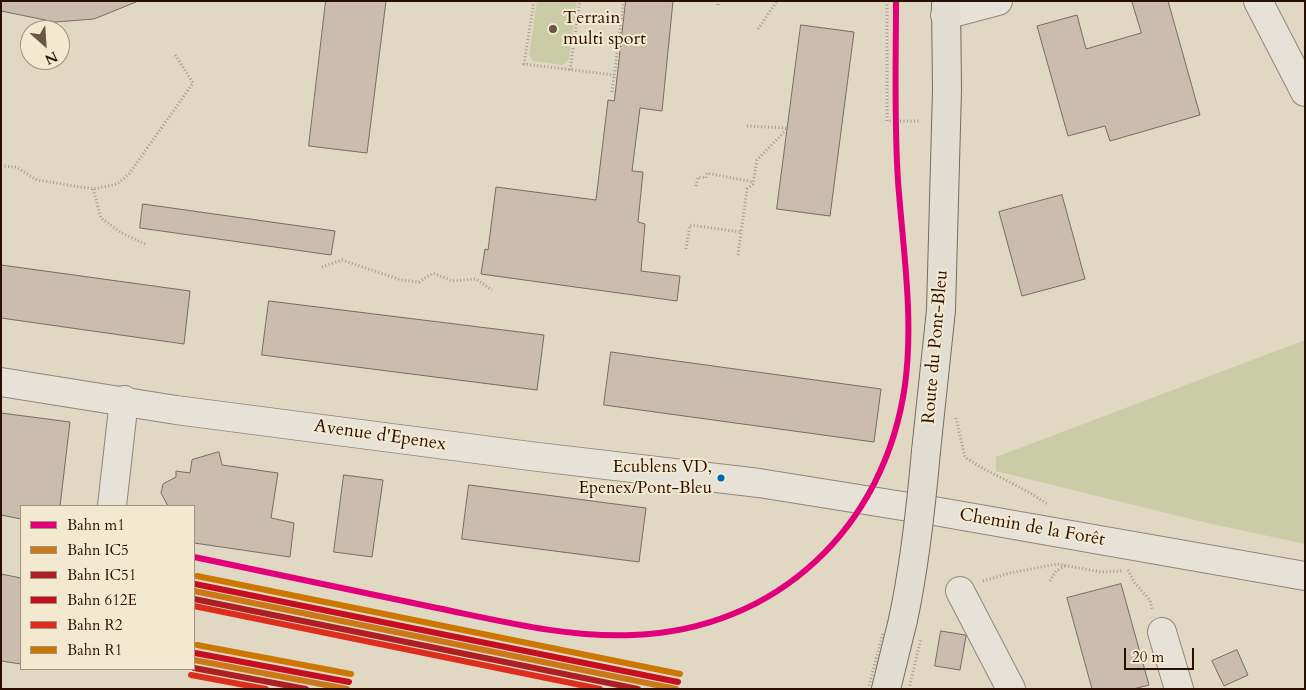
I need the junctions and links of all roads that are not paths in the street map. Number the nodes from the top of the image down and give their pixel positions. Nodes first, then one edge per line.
1 (998, 1) edge
2 (1258, 1) edge
3 (945, 8) edge
4 (1305, 92) edge
5 (1, 382) edge
6 (124, 400) junction
7 (759, 484) joint
8 (112, 505) edge
9 (1305, 576) edge
10 (960, 592) road end
11 (1158, 622) road end
12 (886, 689) edge
13 (1011, 689) edge
14 (1179, 689) edge

1 - 3 street
2 - 4 street
3 - 12 main road, Route du Pont-Bleu, bridge
5 - 6 street, Avenue d'Epenex
6 - 7 street, Avenue d'Epenex
6 - 8 street
7 - 9 street, Chemin de la Forêt
10 - 13 street
11 - 14 street

